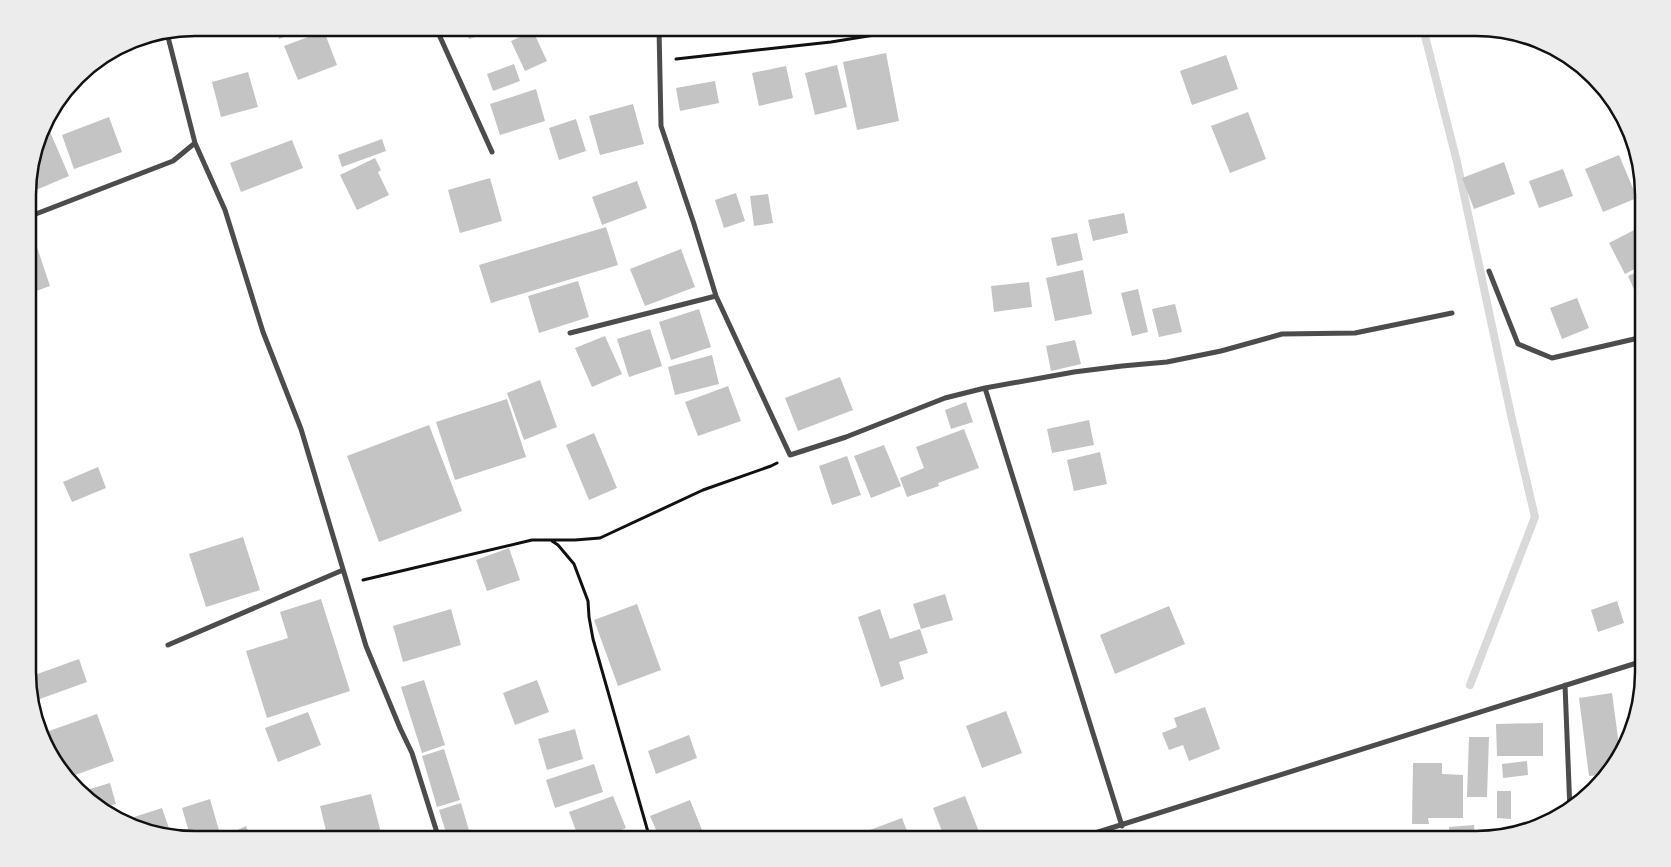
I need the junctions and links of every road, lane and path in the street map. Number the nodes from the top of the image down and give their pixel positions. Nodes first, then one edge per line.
1 (440, 36) edge
2 (659, 36) edge
3 (868, 36) edge
4 (168, 39) edge
5 (660, 61) junction
6 (195, 143) junction
7 (492, 152) dead end
8 (37, 214) edge
9 (1489, 270) dead end
10 (716, 296) junction
11 (1452, 313) dead end
12 (570, 333) dead end
13 (1635, 339) edge
14 (985, 388) junction
15 (790, 455) junction
16 (551, 540) junction
17 (343, 570) junction
18 (348, 583) junction
19 (168, 645) dead end
20 (1635, 664) edge
21 (1565, 685) junction
22 (1570, 800) edge
23 (1122, 826) junction
24 (1107, 830) edge
25 (437, 831) edge
26 (648, 831) edge

1 - 7 street
2 - 5 street
3 - 5 path
4 - 6 street
5 - 10 street
6 - 8 street
6 - 17 street
9 - 13 street
10 - 12 street
10 - 15 street
11 - 14 street
14 - 15 street
14 - 23 street
15 - 16 path
16 - 18 path
16 - 26 path
17 - 18 street
17 - 19 street
18 - 25 street
20 - 21 street
21 - 22 street
21 - 23 street
23 - 24 street

